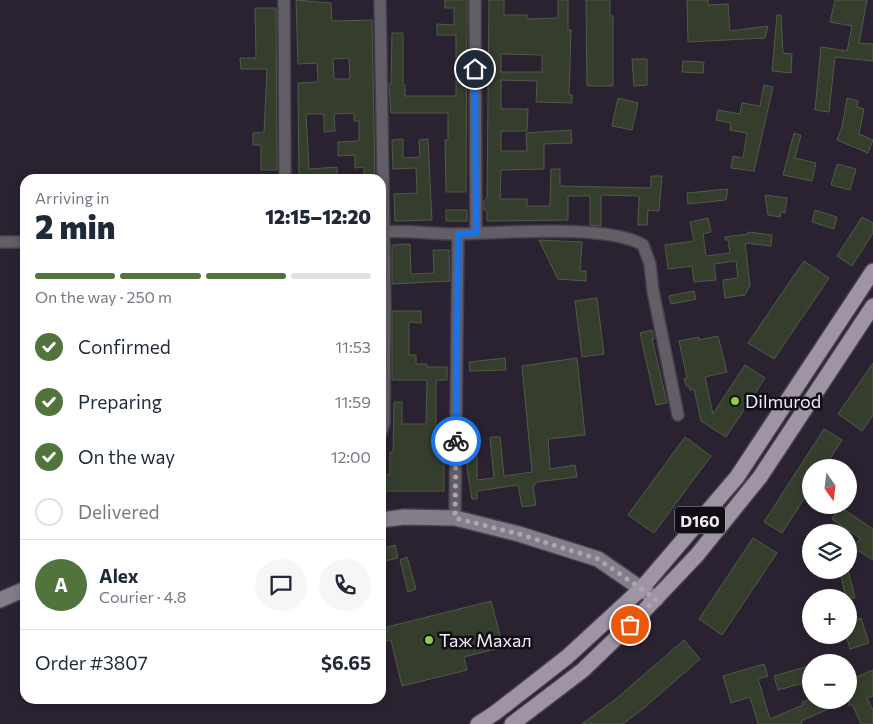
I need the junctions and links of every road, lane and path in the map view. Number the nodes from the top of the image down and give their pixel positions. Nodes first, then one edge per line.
1 (284, 0) edge
2 (380, 0) edge
3 (475, 0) edge
4 (285, 174) edge
5 (382, 174) edge
6 (386, 232) edge
7 (476, 233) junction
8 (458, 234) junction
9 (0, 242) edge
10 (20, 242) edge
11 (873, 271) edge
12 (873, 306) edge
13 (678, 415) dead end
14 (455, 518) junction
15 (386, 519) edge
16 (642, 588) junction
17 (20, 591) edge
18 (656, 599) junction
19 (0, 600) edge
20 (478, 724) edge
21 (512, 724) edge

1 - 4 street
2 - 5 street
3 - 7 street
6 - 8 street
7 - 8 street
7 - 13 street
8 - 14 street
9 - 10 street
11 - 16 main road, D160
12 - 18 main road, D160
14 - 15 main road
14 - 16 main road
16 - 18 main road
16 - 20 main road, D160
17 - 19 main road
18 - 21 main road, D160

